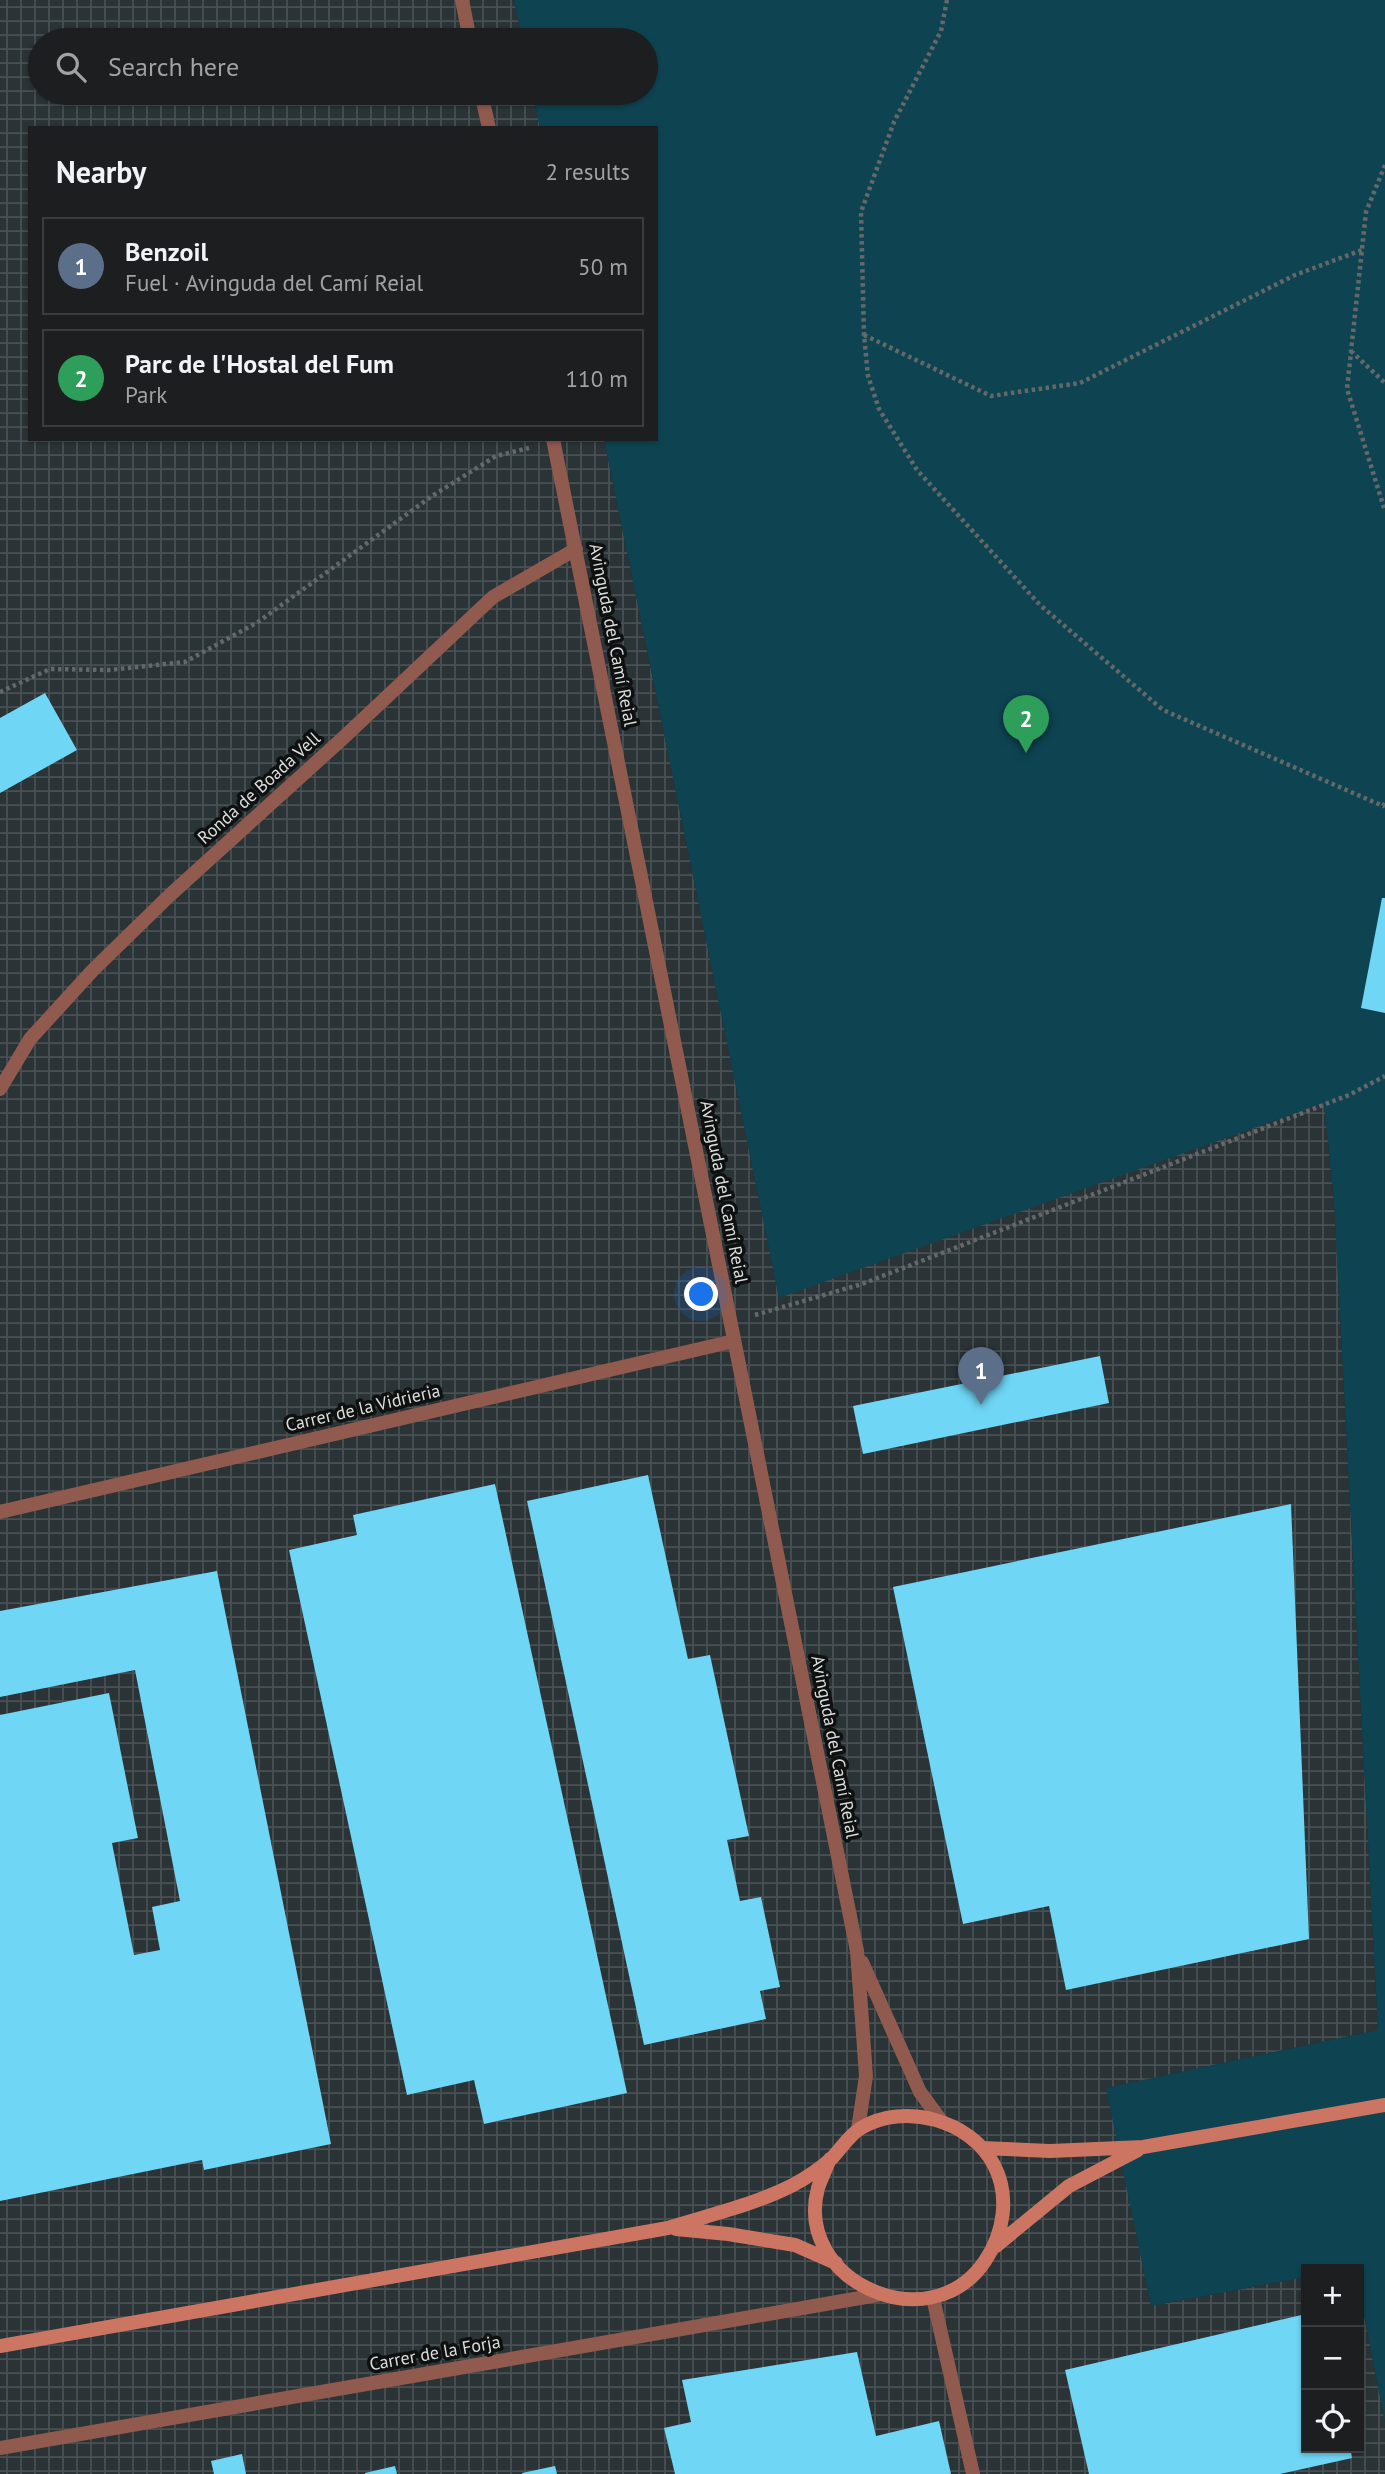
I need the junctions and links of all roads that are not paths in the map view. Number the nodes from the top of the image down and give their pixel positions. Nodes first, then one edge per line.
1 (462, 0) edge
2 (468, 28) edge
3 (484, 105) edge
4 (489, 126) edge
5 (554, 441) edge
6 (576, 549) junction
7 (0, 1089) edge
8 (734, 1341) junction
9 (0, 1513) edge
10 (857, 1951) junction
11 (1385, 2105) edge
12 (943, 2122) junction
13 (858, 2129) junction
14 (1143, 2147) junction
15 (982, 2148) junction
16 (830, 2159) junction
17 (668, 2228) junction
18 (995, 2247) junction
19 (836, 2264) junction
20 (877, 2295) junction
21 (933, 2298) junction
22 (0, 2346) edge
23 (0, 2448) edge
24 (973, 2474) edge

1 - 2 street
3 - 4 street
5 - 6 street, Avinguda del Camí Reial
6 - 7 street, Ronda de Boada Vell
6 - 8 street, Avinguda del Camí Reial
8 - 9 street, Carrer de la Vidrieria
8 - 10 street, Avinguda del Camí Reial
10 - 12 street, Avinguda del Camí Reial
10 - 13 street, Avinguda del Camí Reial
11 - 14 main road
12 - 13 main road
12 - 15 main road
13 - 16 main road
14 - 15 main road
14 - 18 main road
15 - 18 main road
16 - 17 main road
16 - 19 main road
17 - 19 main road
17 - 22 main road
18 - 21 main road
19 - 20 main road
20 - 21 main road
20 - 23 street, Carrer de la Forja
21 - 24 street

